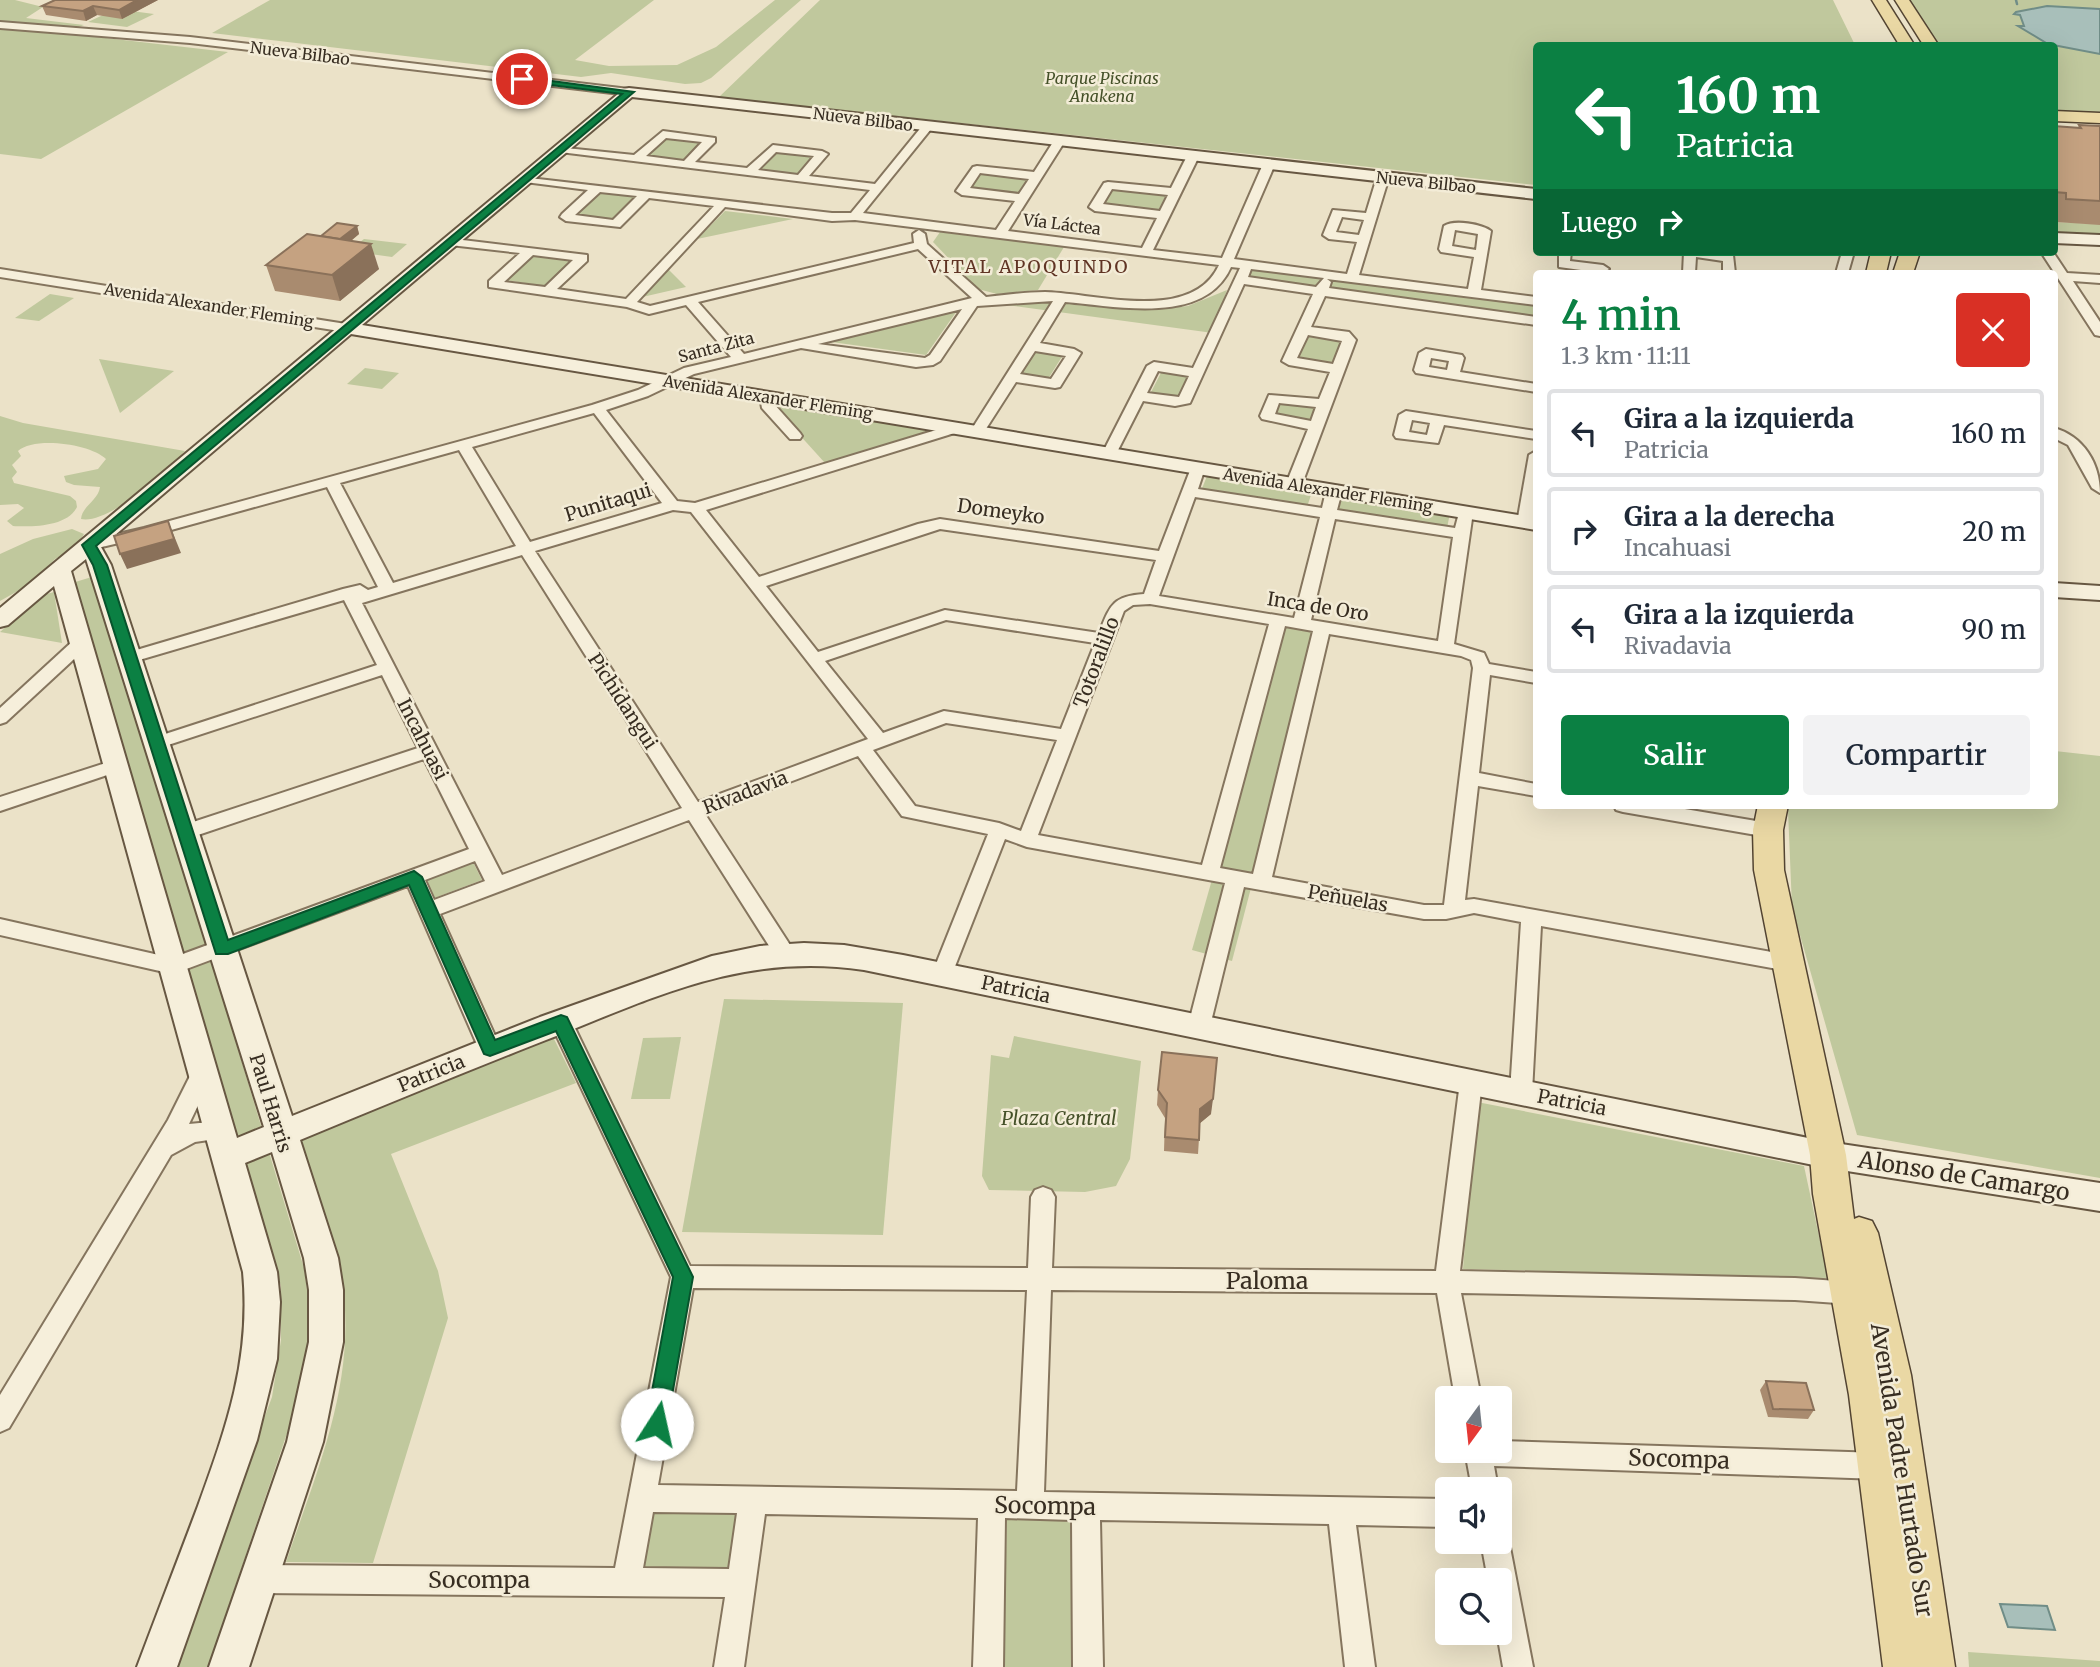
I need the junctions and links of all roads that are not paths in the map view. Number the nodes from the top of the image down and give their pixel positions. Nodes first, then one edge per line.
1 (1879, 0) edge
2 (1902, 0) edge
3 (0, 25) edge
4 (1905, 42) edge
5 (1929, 42) edge
6 (629, 92) junction
7 (2058, 116) edge
8 (2100, 118) edge
9 (927, 127) junction
10 (1059, 141) junction
11 (560, 149) junction
12 (1193, 156) junction
13 (636, 159) junction
14 (1269, 164) junction
15 (685, 165) junction
16 (749, 173) junction
17 (1037, 176) junction
18 (1383, 177) junction
19 (525, 179) junction
20 (800, 179) junction
21 (597, 188) junction
22 (878, 188) junction
23 (1175, 192) junction
24 (646, 194) junction
25 (1533, 194) edge
26 (1023, 198) junction
27 (722, 204) junction
28 (1164, 215) junction
29 (855, 216) junction
30 (1371, 217) junction
31 (926, 225) junction
32 (1000, 234) junction
33 (2058, 238) edge
34 (1364, 239) junction
35 (2100, 240) edge
36 (450, 241) junction
37 (921, 245) junction
38 (530, 251) junction
39 (1146, 252) junction
40 (1481, 254) dead end
41 (1564, 256) edge
42 (1713, 256) edge
43 (2050, 256) edge
44 (1227, 262) junction
45 (1247, 265) junction
46 (1596, 270) edge
47 (1729, 270) edge
48 (0, 273) edge
49 (1328, 275) junction
50 (2064, 277) junction
51 (1352, 278) junction
52 (2100, 279) edge
53 (1240, 280) junction
54 (548, 291) junction
55 (1320, 291) junction
56 (1474, 293) junction
57 (1062, 297) junction
58 (689, 300) junction
59 (977, 301) junction
60 (1533, 301) edge
61 (629, 303) junction
62 (1533, 321) edge
63 (2098, 325) edge
64 (346, 327) junction
65 (1303, 330) junction
66 (799, 344) junction
67 (1031, 346) junction
68 (740, 359) junction
69 (1338, 369) junction
70 (1197, 373) junction
71 (1452, 375) dead end
72 (1011, 377) junction
73 (667, 381) junction
74 (1533, 388) edge
75 (1138, 396) junction
76 (767, 397) junction
77 (1325, 404) junction
78 (597, 408) junction
79 (1438, 420) dead end
80 (1316, 427) junction
81 (956, 428) junction
82 (977, 432) junction
83 (2058, 434) edge
84 (1533, 435) edge
85 (795, 436) dead end
86 (464, 446) junction
87 (1109, 454) junction
88 (1198, 468) junction
89 (332, 482) junction
90 (1294, 484) junction
91 (2100, 488) edge
92 (1334, 491) junction
93 (1189, 492) junction
94 (1533, 496) edge
95 (672, 505) junction
96 (696, 508) junction
97 (1465, 512) junction
98 (1328, 513) junction
99 (1531, 524) edge
100 (1462, 534) junction
101 (89, 545) junction
102 (526, 549) junction
103 (1165, 557) junction
104 (60, 570) junction
105 (755, 584) junction
106 (387, 586) junction
107 (2058, 590) edge
108 (2100, 593) edge
109 (351, 597) junction
110 (1150, 599) junction
111 (0, 620) edge
112 (1278, 621) junction
113 (1301, 625) junction
114 (1322, 628) junction
115 (1105, 639) junction
116 (80, 644) junction
117 (1445, 648) junction
118 (129, 658) junction
119 (814, 659) junction
120 (1480, 662) junction
121 (387, 668) junction
122 (1533, 676) edge
123 (0, 718) edge
124 (1068, 736) junction
125 (156, 743) junction
126 (871, 745) junction
127 (429, 751) junction
128 (115, 766) junction
129 (1469, 778) junction
130 (1533, 789) edge
131 (0, 804) edge
132 (1669, 809) edge
133 (693, 811) junction
134 (1771, 818) edge
135 (999, 830) junction
136 (185, 832) junction
137 (1027, 840) junction
138 (480, 852) junction
139 (1209, 873) junction
140 (414, 877) junction
141 (1236, 878) junction
142 (1261, 882) junction
143 (497, 885) junction
144 (1454, 909) junction
145 (429, 910) junction
146 (1531, 916) junction
147 (0, 927) edge
148 (222, 949) junction
149 (785, 954) junction
150 (1788, 963) junction
151 (173, 966) junction
152 (942, 974) junction
153 (561, 1022) junction
154 (1199, 1026) junction
155 (490, 1049) junction
156 (204, 1070) junction
157 (1471, 1082) junction
158 (1521, 1092) junction
159 (282, 1134) junction
160 (224, 1143) junction
161 (163, 1149) junction
162 (1828, 1155) junction
163 (1043, 1197) dead end
164 (2100, 1197) edge
165 (683, 1277) junction
166 (1039, 1279) junction
167 (1447, 1282) junction
168 (1851, 1293) junction
169 (1466, 1386) edge
170 (0, 1419) edge
171 (1512, 1453) edge
172 (1880, 1466) junction
173 (643, 1498) junction
174 (753, 1500) junction
175 (992, 1505) junction
176 (1030, 1506) junction
177 (1086, 1507) junction
178 (1341, 1511) junction
179 (1435, 1513) edge
180 (1497, 1554) edge
181 (259, 1579) junction
182 (627, 1581) junction
183 (741, 1583) junction
184 (157, 1667) edge
185 (229, 1667) edge
186 (729, 1667) edge
187 (988, 1667) edge
188 (1088, 1667) edge
189 (1360, 1667) edge
190 (1518, 1667) edge
191 (1905, 1667) edge
192 (1933, 1667) edge

1 - 4 main road
2 - 5 main road
3 - 6 street, Nueva Bilbao
6 - 9 street, Nueva Bilbao
6 - 11 street
7 - 8 main road
9 - 10 street, Nueva Bilbao
9 - 22 street
10 - 12 street, Nueva Bilbao
10 - 17 street
11 - 13 street
11 - 19 street
12 - 14 street, Nueva Bilbao
12 - 23 street
13 - 15 street
13 - 15 street
14 - 18 street, Nueva Bilbao
14 - 44 street, Santa Zita
15 - 16 street
16 - 20 street
16 - 20 street
17 - 26 street
17 - 26 street
18 - 25 street, Nueva Bilbao
18 - 30 street
19 - 21 street, Vía Láctea
19 - 36 street
20 - 22 street
21 - 24 street, Vía Láctea
21 - 24 street
22 - 29 street
23 - 28 street
23 - 28 street
24 - 27 street, Vía Láctea
26 - 32 street
27 - 29 street, Vía Láctea
27 - 61 street
28 - 39 street
29 - 31 street, Vía Láctea
30 - 34 street
30 - 34 street
31 - 32 street, Vía Láctea
31 - 37 street
32 - 39 street, Vía Láctea
33 - 35 street
34 - 51 street
36 - 38 street
36 - 64 street
37 - 58 street
37 - 59 street
38 - 54 street
38 - 54 street
39 - 44 street, Vía Láctea
40 - 56 street
41 - 46 street
42 - 47 street
43 - 50 street
44 - 45 street, Vía Láctea
44 - 57 street, Santa Zita
45 - 49 street, Vía Láctea
45 - 53 street
48 - 64 street, Avenida Alexander Fleming
49 - 51 street, Vía Láctea
49 - 55 street
50 - 52 street
50 - 63 street
51 - 56 street, Vía Láctea
53 - 55 street
53 - 70 street
54 - 61 street
55 - 62 street
55 - 65 street
56 - 60 street, Vía Láctea
57 - 59 street, Santa Zita
57 - 67 street
58 - 61 street
58 - 68 street
59 - 66 street, Santa Zita
59 - 66 street
64 - 73 street, Avenida Alexander Fleming
64 - 101 street
65 - 69 street
65 - 69 street
66 - 68 street, Santa Zita
67 - 72 street
67 - 72 street
68 - 73 street, Santa Zita
69 - 77 street
70 - 75 street
70 - 75 street
71 - 74 street
72 - 82 street
73 - 76 street, Avenida Alexander Fleming
73 - 78 street, Santa Zita
75 - 87 street
76 - 81 street, Avenida Alexander Fleming
76 - 85 street
77 - 80 street
77 - 80 street
78 - 86 street, Santa Zita
78 - 95 street
79 - 84 street
80 - 90 street
81 - 82 street, Avenida Alexander Fleming
81 - 96 street, Punitaqui
82 - 87 street, Avenida Alexander Fleming
83 - 91 street
86 - 89 street, Santa Zita
86 - 102 street, Pichidangui
87 - 88 street, Avenida Alexander Fleming
88 - 90 street, Avenida Alexander Fleming
88 - 93 street
89 - 101 street, Santa Zita
89 - 106 street
90 - 92 street, Avenida Alexander Fleming
92 - 97 street, Avenida Alexander Fleming
92 - 98 street
93 - 98 street
93 - 103 street
94 - 99 street
95 - 96 street, Punitaqui
95 - 102 street, Punitaqui
96 - 105 street
97 - 99 street, Avenida Alexander Fleming
97 - 100 street
98 - 100 street
98 - 113 street
100 - 117 street
101 - 104 street
101 - 118 street, Paul Harris
102 - 106 street, Punitaqui
102 - 133 street, Pichidangui
103 - 105 street, Domeyko
103 - 110 street
104 - 111 street
104 - 116 street
105 - 119 street
106 - 109 street, Punitaqui
107 - 108 street
109 - 118 street, Punitaqui
109 - 121 street, Incahuasi
110 - 112 street, Inca de Oro
110 - 115 street, Totoralillo
112 - 113 street, Inca de Oro
112 - 139 street
113 - 114 street, Inca de Oro
114 - 117 street, Inca de Oro
114 - 142 street
115 - 119 street
115 - 124 street, Totoralillo
116 - 123 street
116 - 128 street
117 - 120 street, Inca de Oro
118 - 125 street, Paul Harris
119 - 126 street
120 - 122 street, Inca de Oro
120 - 129 street
121 - 125 street
121 - 127 street, Incahuasi
124 - 126 street, Rivadavia
124 - 137 street, Totoralillo
125 - 136 street, Paul Harris
126 - 133 street, Rivadavia
126 - 135 street, Peñuelas
127 - 136 street
127 - 138 street, Incahuasi
128 - 131 street
128 - 151 street
129 - 130 street
129 - 144 street
132 - 134 street
133 - 143 street, Rivadavia
133 - 149 street, Pichidangui
134 - 150 main road, Avenida Padre Hurtado Sur
135 - 137 street, Peñuelas
135 - 152 street
136 - 148 street, Paul Harris
137 - 139 street, Peñuelas
138 - 140 street
138 - 143 street, Incahuasi
139 - 141 street, Peñuelas
140 - 145 street
140 - 148 street
141 - 142 street, Peñuelas
141 - 154 street
142 - 144 street, Peñuelas
143 - 145 street, Rivadavia
144 - 146 street, Peñuelas
145 - 155 street
146 - 150 street, Peñuelas
146 - 158 street
147 - 151 street
148 - 151 street
148 - 159 street, Paul Harris
149 - 152 street, Patricia
149 - 153 street, Patricia
150 - 162 main road, Avenida Padre Hurtado Sur
151 - 156 street
152 - 154 street, Patricia
153 - 155 street, Patricia
153 - 165 street
154 - 157 street, Patricia
155 - 159 street, Patricia
156 - 160 street
156 - 161 street
157 - 158 street, Patricia
157 - 167 street
158 - 162 street, Patricia
159 - 160 street, Patricia
159 - 181 street, Paul Harris
160 - 161 street
160 - 184 street
161 - 170 street
162 - 164 street, Alonso de Camargo
162 - 168 main road, Avenida Padre Hurtado Sur
162 - 192 main road, Avenida Padre Hurtado Sur
163 - 166 street
165 - 166 street, Paloma
165 - 173 street
166 - 167 street, Paloma
166 - 176 street
167 - 168 street, Paloma
167 - 169 street
168 - 172 main road, Avenida Padre Hurtado Sur
171 - 172 street, Socompa
172 - 191 main road, Avenida Padre Hurtado Sur
173 - 174 street, Socompa
173 - 182 street
174 - 175 street, Socompa
174 - 183 street
175 - 176 street, Socompa
175 - 187 street
176 - 177 street, Socompa
177 - 178 street, Socompa
177 - 188 street
178 - 179 street, Socompa
178 - 189 street
180 - 190 street
181 - 182 street, Socompa
181 - 185 street, Paul Harris
182 - 183 street, Socompa
183 - 186 street

